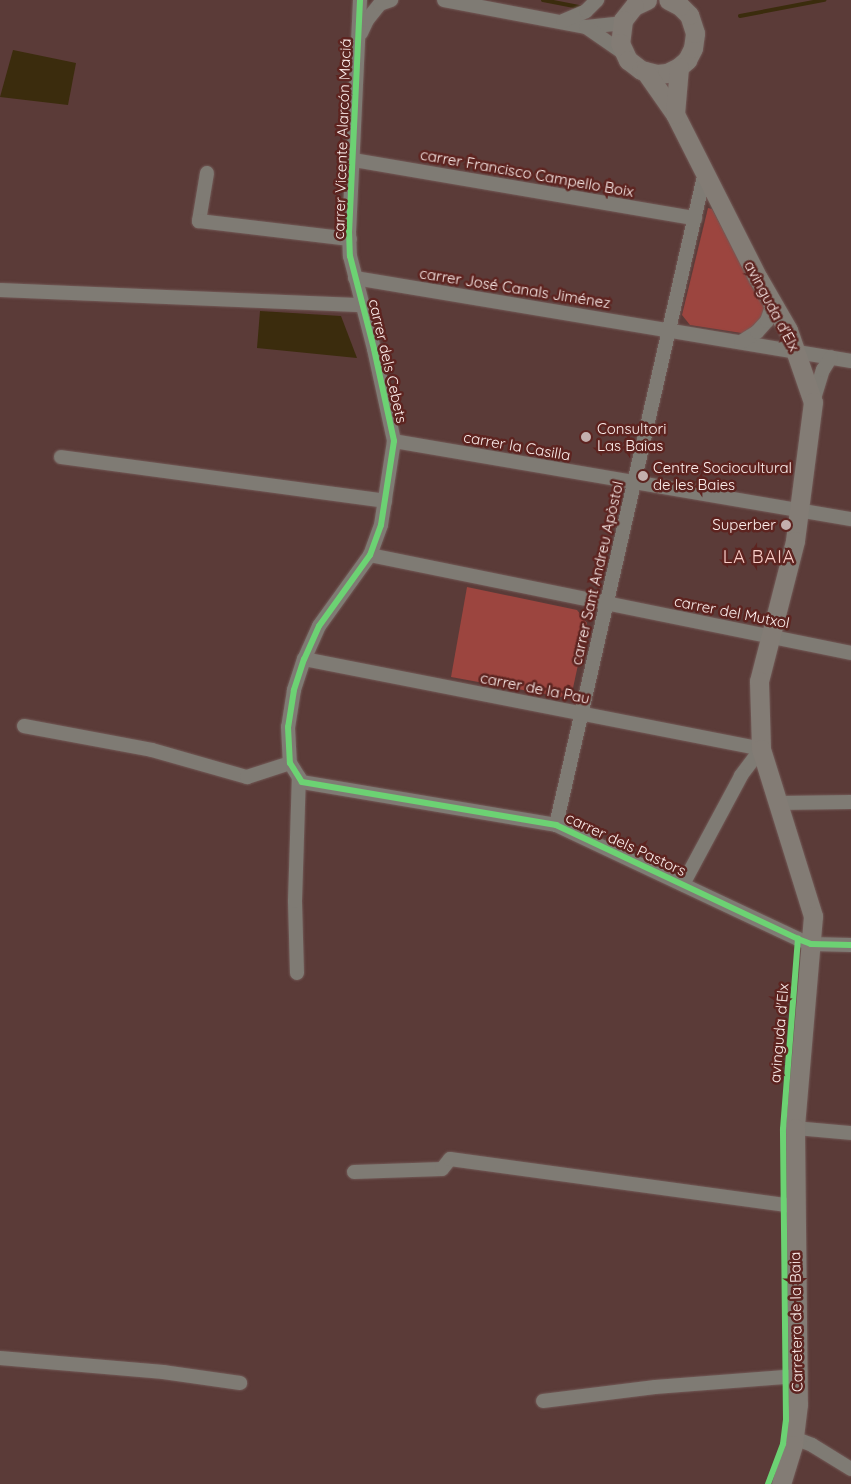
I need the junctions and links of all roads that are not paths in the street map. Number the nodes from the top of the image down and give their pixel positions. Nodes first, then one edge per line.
1 (360, 0) edge
2 (391, 0) edge
3 (444, 0) edge
4 (597, 0) edge
5 (647, 0) edge
6 (668, 0) edge
7 (625, 12) edge
8 (563, 22) junction
9 (586, 27) junction
10 (358, 41) junction
11 (625, 54) junction
12 (679, 68) junction
13 (645, 71) junction
14 (675, 114) junction
15 (354, 160) junction
16 (706, 172) junction
17 (207, 173) dead end
18 (695, 218) junction
19 (350, 239) junction
20 (355, 278) junction
21 (0, 290) edge
22 (773, 304) junction
23 (362, 305) junction
24 (671, 329) junction
25 (741, 342) junction
26 (798, 352) junction
27 (831, 358) junction
28 (851, 360) edge
29 (813, 402) junction
30 (394, 441) junction
31 (61, 458) dead end
32 (635, 483) junction
33 (385, 501) junction
34 (800, 510) junction
35 (851, 519) edge
36 (370, 555) junction
37 (607, 604) junction
38 (771, 637) junction
39 (851, 653) edge
40 (304, 659) junction
41 (582, 713) junction
42 (24, 726) dead end
43 (760, 749) junction
44 (290, 763) junction
45 (300, 780) junction
46 (851, 802) edge
47 (778, 803) junction
48 (556, 825) junction
49 (683, 884) junction
50 (811, 944) junction
51 (851, 945) edge
52 (297, 973) dead end
53 (794, 1128) junction
54 (851, 1133) edge
55 (354, 1172) dead end
56 (794, 1206) junction
57 (0, 1358) edge
58 (798, 1376) junction
59 (240, 1383) dead end
60 (543, 1401) dead end
61 (794, 1438) junction
62 (851, 1469) edge
63 (780, 1484) edge

1 - 10 street, carrer Vicente Alarcón Maciá
2 - 10 street
3 - 8 street
4 - 8 street
5 - 7 main road
6 - 12 main road
7 - 9 street
7 - 11 main road
8 - 9 street
9 - 11 street
10 - 15 street, carrer Vicente Alarcón Maciá
11 - 13 main road, avinguda d'Elx
12 - 13 main road
12 - 14 main road
13 - 14 main road, avinguda d'Elx
14 - 16 main road, avinguda d'Elx
15 - 18 street, carrer Francisco Campello Boix
15 - 19 street, carrer Vicente Alarcón Maciá
16 - 18 street, carrer Sant Andreu Apòstol
16 - 22 main road, avinguda d'Elx
17 - 19 street
18 - 24 street, carrer Sant Andreu Apòstol
19 - 20 street, carrer Vicente Alarcón Maciá
20 - 23 street, carrer dels Cebets
20 - 24 street, carrer José Canals Jiménez
21 - 23 street
22 - 25 street
22 - 26 main road, avinguda d'Elx
23 - 30 street, carrer dels Cebets
24 - 25 street, carrer José Canals Jiménez
24 - 32 street, carrer Sant Andreu Apòstol
25 - 26 street, carrer José Canals Jiménez
26 - 27 street, carrer José Canals Jiménez
26 - 29 main road, avinguda d'Elx
27 - 28 street, carrer José Canals Jiménez
27 - 29 street
29 - 34 main road, avinguda d'Elx
30 - 32 street, carrer la Casilla
30 - 33 street, carrer dels Cebets
31 - 33 street
32 - 34 street, carrer la Casilla
32 - 37 street, carrer Sant Andreu Apòstol
33 - 36 street, carrer dels Cebets
34 - 35 street, carrer la Casilla
34 - 38 main road, avinguda d'Elx
36 - 37 street, carrer del Mutxol
36 - 40 street, carrer dels Cebets
37 - 38 street, carrer del Mutxol
37 - 41 street, carrer Sant Andreu Apòstol
38 - 39 street, carrer del Mutxol
38 - 43 main road, avinguda d'Elx
40 - 41 street, carrer de la Pau
40 - 44 street, carrer dels Cebets
41 - 43 street, carrer de la Pau
41 - 48 street, carrer Sant Andreu Apòstol
42 - 44 street
43 - 47 main road, avinguda d'Elx
43 - 49 street
44 - 45 street, carrer dels Cebets
45 - 48 street, carrer dels Pastors
45 - 52 street
46 - 47 street
47 - 50 main road, avinguda d'Elx
48 - 49 street, carrer dels Pastors
49 - 50 street, carrer dels Pastors
50 - 51 street
50 - 53 main road, avinguda d'Elx
53 - 54 street
53 - 56 main road, Carretera de la Baia
55 - 56 street
56 - 58 main road, Carretera de la Baia
57 - 59 street
58 - 60 street
58 - 61 main road, Carretera de la Baia
61 - 62 street
61 - 63 main road, Carretera de la Baia

